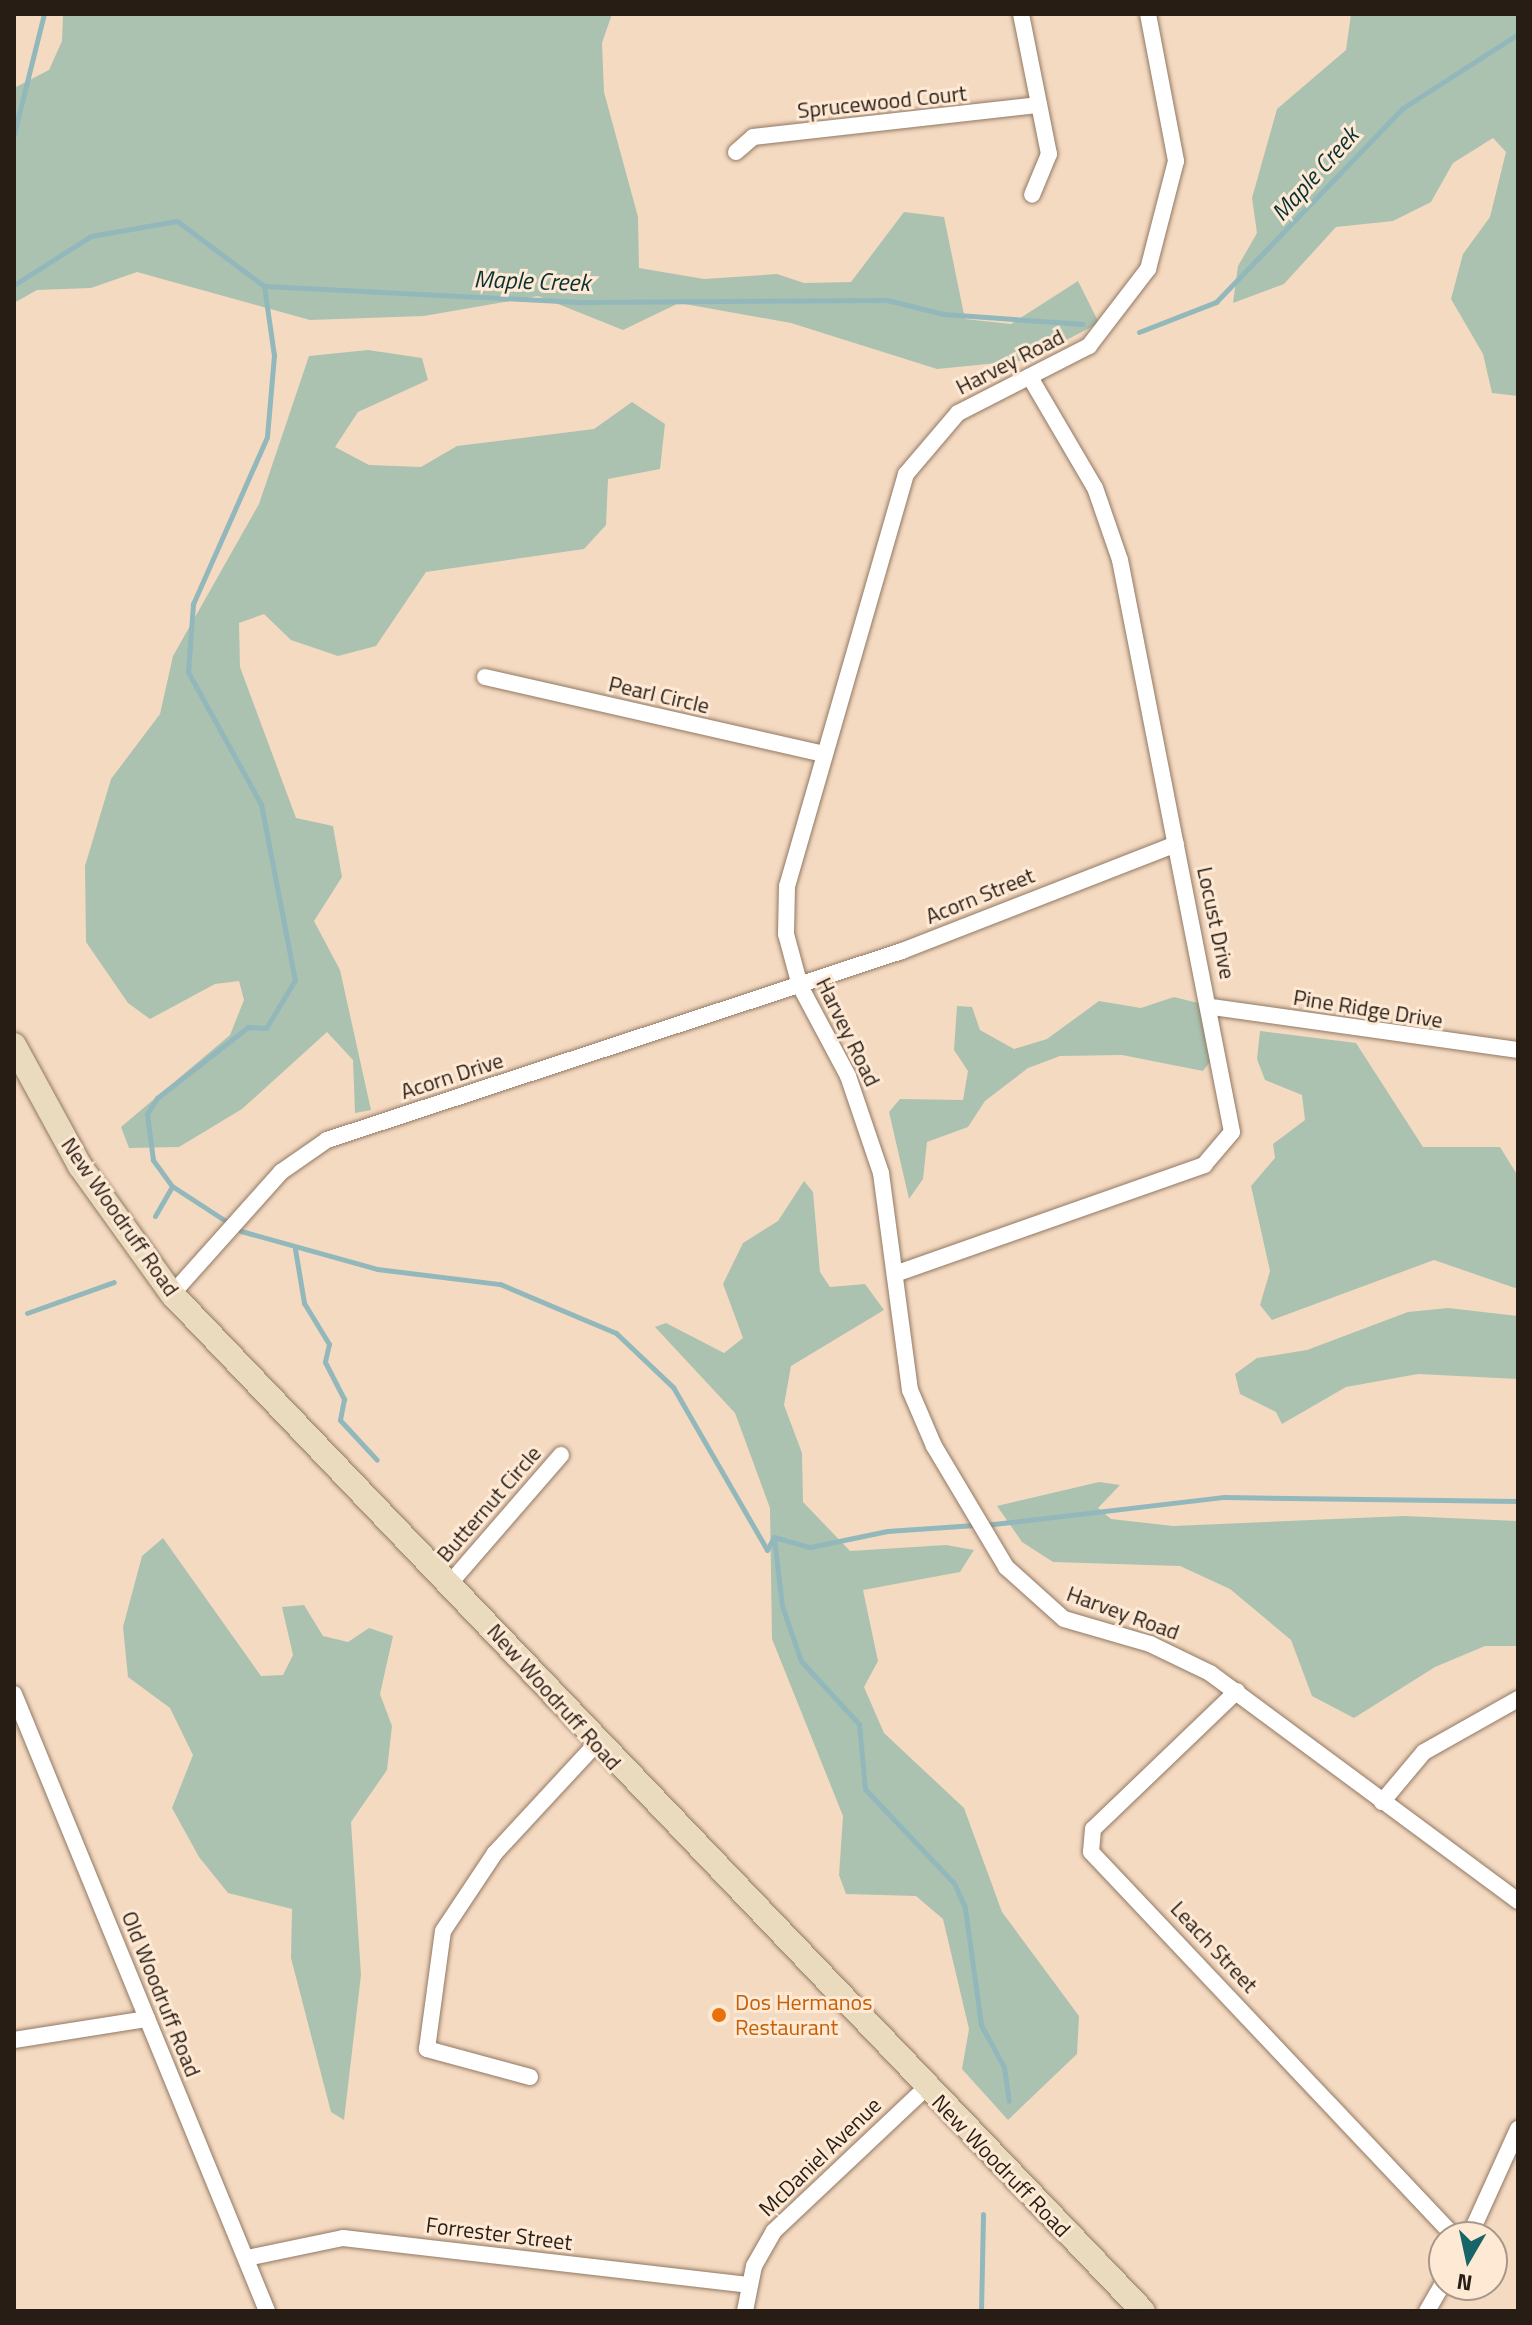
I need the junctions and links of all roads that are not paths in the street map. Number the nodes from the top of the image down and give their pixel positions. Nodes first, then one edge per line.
1 (1021, 14) edge
2 (1148, 14) edge
3 (1039, 105) junction
4 (736, 152) dead end
5 (1032, 195) dead end
6 (1030, 377) junction
7 (485, 677) dead end
8 (824, 754) junction
9 (1176, 844) junction
10 (800, 986) junction
11 (1212, 1007) junction
12 (14, 1045) edge
13 (1518, 1050) edge
14 (895, 1274) junction
15 (172, 1294) junction
16 (561, 1455) dead end
17 (451, 1582) junction
18 (1237, 1691) junction
19 (14, 1694) edge
20 (1518, 1699) edge
21 (596, 1744) junction
22 (1382, 1802) junction
23 (1518, 1901) edge
24 (147, 2019) junction
25 (14, 2040) edge
26 (530, 2077) dead end
27 (926, 2088) junction
28 (1518, 2129) edge
29 (1440, 2221) edge
30 (1476, 2221) edge
31 (247, 2258) junction
32 (748, 2285) junction
33 (267, 2311) edge
34 (745, 2311) edge
35 (1143, 2311) edge

1 - 3 street
2 - 6 street, Harvey Road
3 - 4 street, Sprucewood Court
3 - 5 street
6 - 8 street, Harvey Road
6 - 9 street, Locust Drive
7 - 8 street, Pearl Circle
8 - 10 street, Harvey Road
9 - 10 street, Acorn Street
9 - 11 street, Locust Drive
10 - 14 street, Harvey Road
10 - 15 street, Acorn Drive
11 - 13 street, Pine Ridge Drive
11 - 14 street, Locust Drive
12 - 15 main road, New Woodruff Road
14 - 18 street, Harvey Road
15 - 17 main road, New Woodruff Road
16 - 17 street, Butternut Circle
17 - 21 main road, New Woodruff Road
18 - 22 street, Harvey Road
18 - 29 street, Leach Street
19 - 24 street, Old Woodruff Road
20 - 22 street
21 - 26 street
21 - 27 main road, New Woodruff Road
22 - 23 street, Harvey Road
24 - 25 street
24 - 31 street, Old Woodruff Road
27 - 32 street, McDaniel Avenue
27 - 35 main road, New Woodruff Road
28 - 30 street
31 - 32 street, Forrester Street
31 - 33 street, Old Woodruff Road
32 - 34 street, McDaniel Avenue

